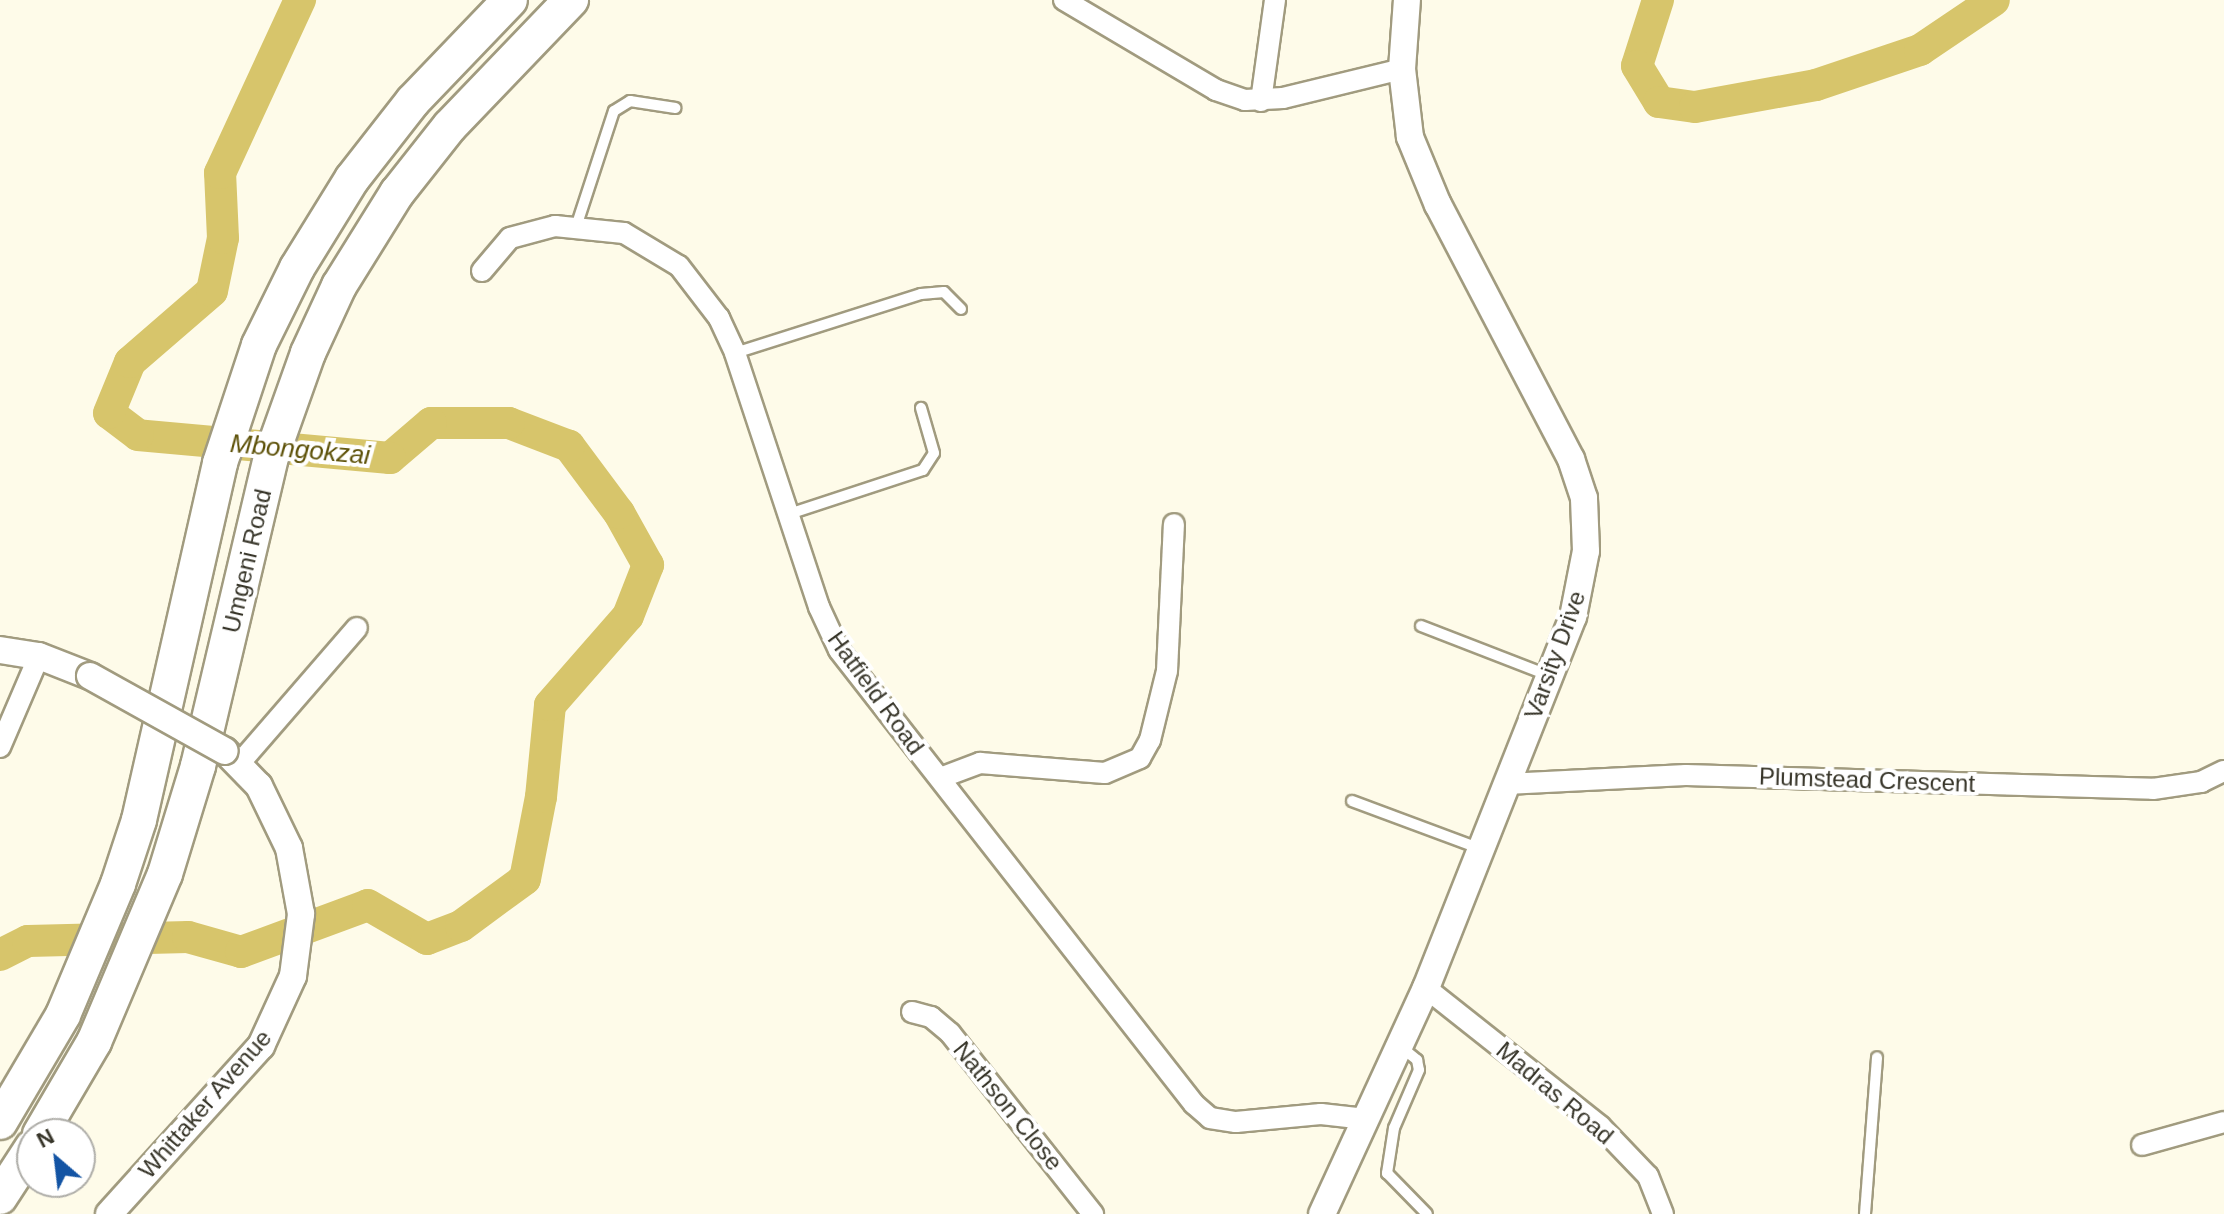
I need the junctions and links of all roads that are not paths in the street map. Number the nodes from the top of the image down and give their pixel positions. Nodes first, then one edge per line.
1 (510, 0) edge
2 (571, 0) edge
3 (1064, 0) edge
4 (1275, 0) edge
5 (1407, 0) edge
6 (1402, 69) junction
7 (1261, 101) junction
8 (675, 108) dead end
9 (576, 227) junction
10 (482, 271) dead end
11 (961, 309) dead end
12 (735, 353) junction
13 (921, 408) dead end
14 (789, 514) junction
15 (1174, 524) dead end
16 (1421, 626) dead end
17 (357, 628) dead end
18 (0, 650) edge
19 (39, 656) junction
20 (1550, 676) junction
21 (0, 747) edge
22 (232, 757) junction
23 (2224, 771) edge
24 (940, 778) junction
25 (1506, 784) junction
26 (1352, 801) dead end
27 (1481, 849) junction
28 (1426, 988) junction
29 (912, 1012) dead end
30 (1400, 1046) junction
31 (1877, 1057) dead end
32 (49, 1118) edge
33 (1366, 1119) junction
34 (0, 1122) edge
35 (2224, 1122) edge
36 (2142, 1145) dead end
37 (16, 1172) edge
38 (0, 1197) edge
39 (109, 1214) edge
40 (1093, 1214) edge
41 (1322, 1214) edge
42 (1427, 1214) edge
43 (1663, 1214) edge
44 (1865, 1214) edge

1 - 34 highway, Umgeni Road
2 - 32 highway, Umgeni Road
3 - 7 street
4 - 7 street
5 - 6 street, Varsity Drive
6 - 7 street
6 - 20 street, Varsity Drive
8 - 9 lane
9 - 10 street, Hatfield Road
9 - 12 street, Hatfield Road
11 - 12 lane
12 - 14 street, Hatfield Road
13 - 14 lane
14 - 24 street, Hatfield Road
15 - 24 street
16 - 20 lane
17 - 22 street
18 - 19 street, Whittaker Avenue
19 - 21 street
19 - 22 street, Whittaker Avenue, bridge
20 - 25 street, Varsity Drive
22 - 39 street, Whittaker Avenue
23 - 25 street, Plumstead Crescent
24 - 33 street, Hatfield Road
25 - 27 street, Varsity Drive
26 - 27 lane
27 - 28 street, Varsity Drive
28 - 30 street, Varsity Drive
28 - 43 street, Madras Road
29 - 40 street, Nathson Close
30 - 33 street, Varsity Drive
30 - 42 lane
31 - 44 lane
33 - 41 street, Varsity Drive
35 - 36 street
37 - 38 highway

